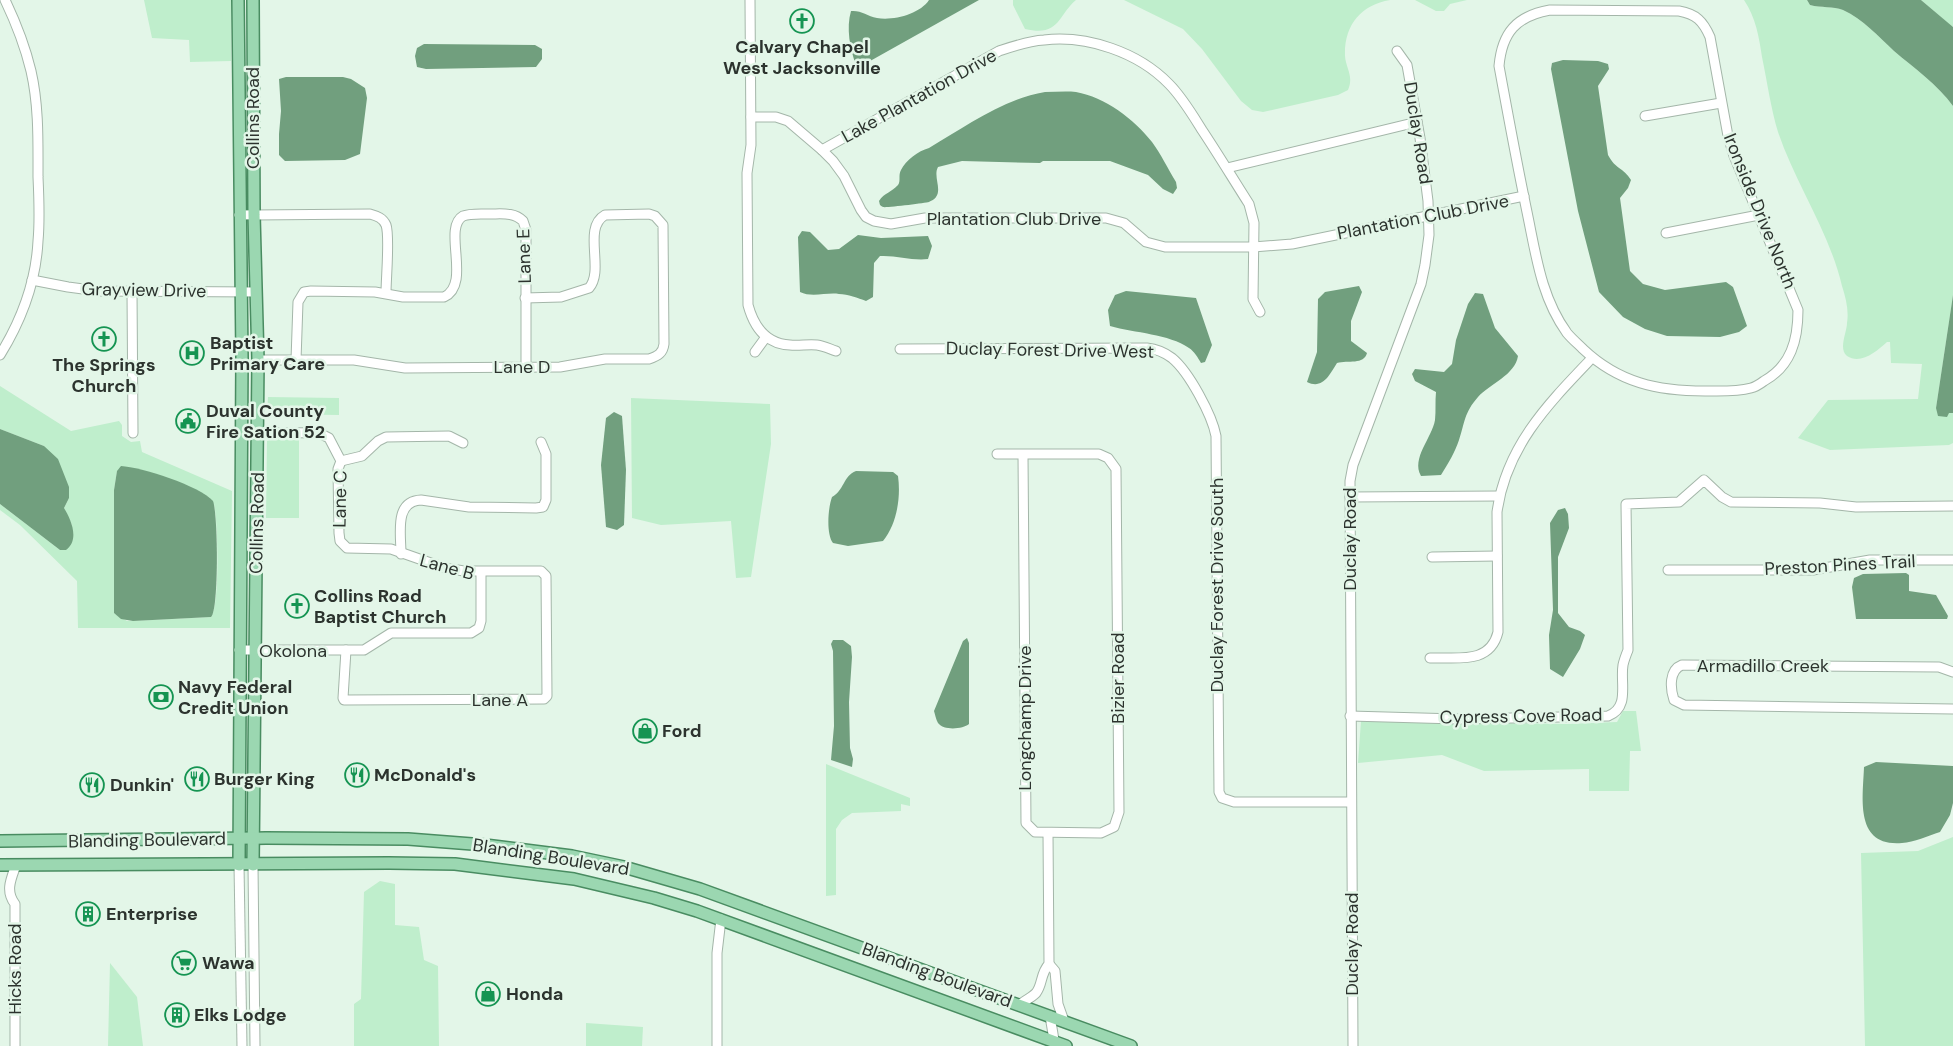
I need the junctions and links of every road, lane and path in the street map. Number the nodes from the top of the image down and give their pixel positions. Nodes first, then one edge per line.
1 (5, 0) edge
2 (238, 0) edge
3 (253, 0) edge
4 (750, 0) edge
5 (1397, 50) dead end
6 (253, 54) junction
7 (238, 83) junction
8 (1721, 102) junction
9 (1645, 116) dead end
10 (751, 118) junction
11 (1417, 122) junction
12 (822, 150) junction
13 (1227, 168) junction
14 (1524, 196) junction
15 (239, 215) junction
16 (254, 215) junction
17 (1429, 215) junction
18 (1759, 215) junction
19 (664, 230) joint
20 (1666, 233) dead end
21 (1253, 247) junction
22 (32, 280) junction
23 (132, 291) junction
24 (241, 292) junction
25 (256, 292) junction
26 (386, 293) junction
27 (525, 298) junction
28 (1260, 312) dead end
29 (766, 337) junction
30 (900, 349) dead end
31 (836, 351) dead end
32 (755, 352) dead end
33 (0, 355) edge
34 (1592, 358) junction
35 (258, 360) junction
36 (296, 360) junction
37 (526, 368) junction
38 (1188, 378) joint
39 (241, 432) junction
40 (258, 432) junction
41 (133, 433) dead end
42 (540, 442) dead end
43 (463, 443) dead end
44 (997, 454) dead end
45 (1023, 455) junction
46 (341, 461) junction
47 (1499, 496) junction
48 (1350, 497) junction
49 (1953, 506) edge
50 (339, 536) joint
51 (401, 554) junction
52 (1497, 556) junction
53 (1432, 557) dead end
54 (1953, 560) edge
55 (1668, 570) dead end
56 (481, 572) junction
57 (239, 650) junction
58 (346, 650) junction
59 (255, 651) junction
60 (1430, 658) dead end
61 (1953, 672) edge
62 (1953, 708) edge
63 (1350, 716) junction
64 (1351, 802) junction
65 (1048, 833) junction
66 (239, 839) junction
67 (253, 839) junction
68 (0, 841) edge
69 (455, 842) junction
70 (455, 864) junction
71 (0, 865) edge
72 (16, 865) junction
73 (239, 865) junction
74 (253, 865) junction
75 (660, 877) junction
76 (654, 898) junction
77 (722, 920) junction
78 (856, 945) junction
79 (1049, 964) junction
80 (849, 966) junction
81 (1019, 1005) junction
82 (1050, 1016) junction
83 (1064, 1021) junction
84 (1059, 1045) edge
85 (15, 1046) edge
86 (242, 1046) edge
87 (254, 1046) edge
88 (717, 1046) edge
89 (1131, 1046) edge
90 (1353, 1046) edge

1 - 22 street
2 - 7 main road, Collins Road
3 - 6 main road, Collins Road
4 - 10 street
5 - 11 street, Duclay Road
6 - 7 street
6 - 16 main road, Collins Road
7 - 15 main road, Collins Road
8 - 9 street
8 - 14 street, Ironside Drive North
8 - 18 street, Ironside Drive North
10 - 12 street, Plantation Club Drive
10 - 29 street
11 - 13 street
11 - 17 street, Duclay Road
12 - 13 street, Lake Plantation Drive
12 - 21 street, Plantation Club Drive
13 - 21 street, Lake Plantation Drive
14 - 17 street, Plantation Club Drive
14 - 34 street
15 - 16 street
15 - 24 main road, Collins Road
16 - 25 main road, Collins Road
16 - 26 street
17 - 21 street, Plantation Club Drive
17 - 48 street, Duclay Road
18 - 20 street
18 - 34 street, Ironside Drive North
19 - 27 street, Lane E
19 - 37 street, Lane D
21 - 28 street, Lake Plantation Drive
22 - 23 street, Grayview Drive
22 - 33 street
23 - 24 street, Grayview Drive
23 - 41 street
24 - 25 street, Grayview Drive
24 - 39 main road, Collins Road
25 - 35 main road, Collins Road
26 - 27 street, Lane E
26 - 36 street
27 - 37 street
29 - 31 street
29 - 32 street
30 - 38 street, Duclay Forest Drive West
34 - 47 street
35 - 36 street, Lane D
35 - 40 main road, Collins Road
36 - 37 street, Lane D
38 - 64 street, Duclay Forest Drive South
39 - 40 street, Lane C
39 - 57 main road, Collins Road
40 - 46 street, Lane C
40 - 59 main road, Collins Road
42 - 51 street, Lane B
43 - 46 street, Lane C
44 - 45 street
45 - 65 street, Longchamp Drive
45 - 65 street, Bizier Road
46 - 50 street, Lane C
47 - 48 street
47 - 52 street
48 - 63 street, Duclay Road
49 - 63 street, Cypress Cove Road
50 - 51 street, Lane B
51 - 56 street, Lane B
52 - 53 street
52 - 60 street
54 - 55 street, Preston Pines Trail
56 - 58 street, Lane B
56 - 58 street, Lane A
57 - 59 street, Okolona
57 - 66 main road, Collins Road
58 - 59 street, Okolona
59 - 67 main road, Collins Road
61 - 62 street, Armadillo Creek
63 - 64 street, Duclay Road
64 - 90 street, Duclay Road
65 - 79 street
66 - 67 main road, Blanding Boulevard
66 - 68 main road, Blanding Boulevard
66 - 73 main road, Collins Road
67 - 69 main road, Blanding Boulevard
67 - 74 main road, Collins Road
69 - 70 main road
69 - 75 main road, Blanding Boulevard
70 - 74 main road, Blanding Boulevard
70 - 76 main road, Blanding Boulevard
71 - 72 main road, Blanding Boulevard
72 - 73 main road, Blanding Boulevard
72 - 85 street, Hicks Road
73 - 74 main road, Blanding Boulevard
73 - 86 street, Collins Road
74 - 87 street, Collins Road
75 - 76 main road
75 - 78 main road, Blanding Boulevard
76 - 77 main road, Blanding Boulevard
77 - 80 main road, Blanding Boulevard
77 - 88 street
78 - 80 main road
78 - 81 main road, Blanding Boulevard
79 - 81 street
79 - 83 street
80 - 84 main road, Blanding Boulevard
81 - 82 main road, Blanding Boulevard
82 - 83 main road, Blanding Boulevard
82 - 84 street
83 - 89 main road, Blanding Boulevard

